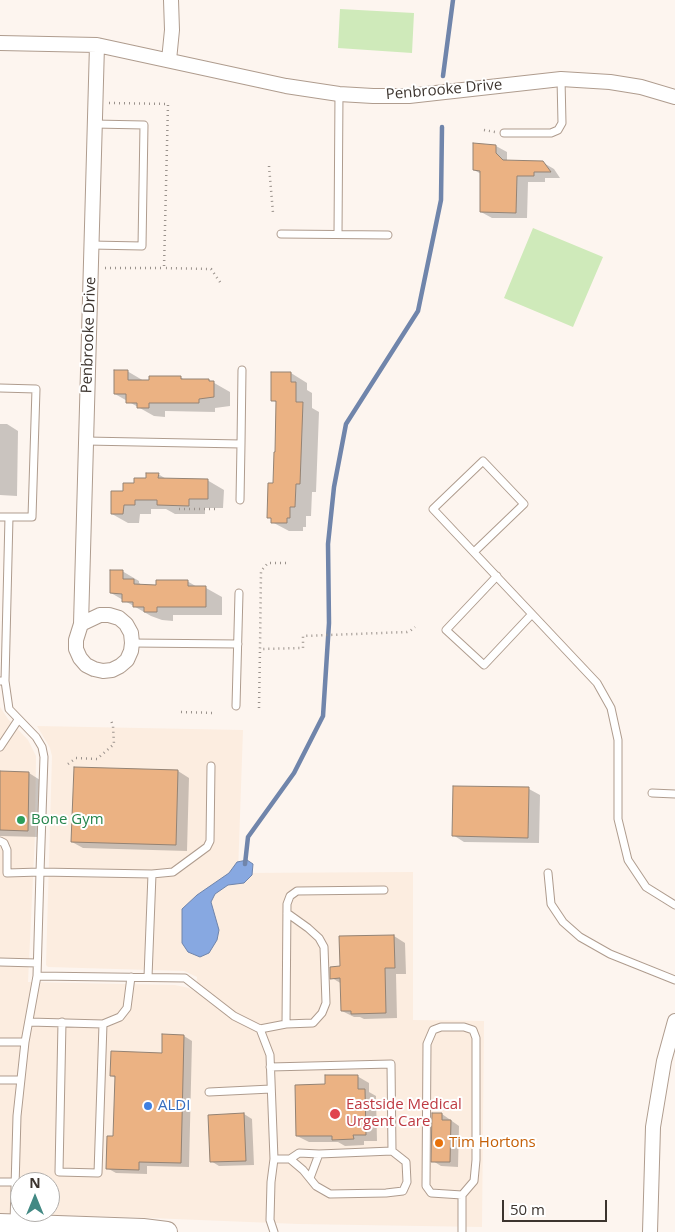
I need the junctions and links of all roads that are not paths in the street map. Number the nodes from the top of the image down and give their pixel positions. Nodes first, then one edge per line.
1 (171, 0) edge
2 (0, 43) edge
3 (97, 46) junction
4 (168, 60) junction
5 (561, 79) junction
6 (339, 94) junction
7 (675, 97) edge
8 (94, 124) junction
9 (504, 133) dead end
10 (281, 234) dead end
11 (338, 234) junction
12 (388, 235) dead end
13 (91, 245) junction
14 (242, 370) dead end
15 (0, 388) edge
16 (86, 441) junction
17 (240, 444) junction
18 (240, 500) dead end
19 (0, 517) edge
20 (9, 517) junction
21 (474, 552) junction
22 (497, 576) junction
23 (239, 593) dead end
24 (532, 614) junction
25 (81, 624) junction
26 (132, 643) junction
27 (238, 644) junction
28 (2, 681) edge
29 (236, 706) dead end
30 (18, 720) junction
31 (0, 746) edge
32 (211, 766) dead end
33 (652, 793) dead end
34 (675, 794) edge
35 (0, 841) edge
36 (40, 872) junction
37 (152, 874) junction
38 (548, 874) dead end
39 (384, 890) dead end
40 (675, 905) edge
41 (287, 913) junction
42 (0, 962) edge
43 (37, 963) junction
44 (36, 976) junction
45 (131, 977) junction
46 (148, 977) junction
47 (675, 980) edge
48 (675, 1021) edge
49 (29, 1022) junction
50 (62, 1022) junction
51 (103, 1024) junction
52 (286, 1024) junction
53 (260, 1029) junction
54 (0, 1042) edge
55 (25, 1042) junction
56 (270, 1068) junction
57 (0, 1080) edge
58 (20, 1080) junction
59 (271, 1089) junction
60 (209, 1092) dead end
61 (392, 1151) junction
62 (319, 1154) junction
63 (274, 1159) junction
64 (290, 1159) junction
65 (15, 1172) edge
66 (310, 1178) junction
67 (462, 1195) junction
68 (9, 1227) edge
69 (167, 1232) edge
70 (274, 1232) edge
71 (462, 1232) edge
72 (650, 1232) edge

1 - 4 street
2 - 3 street, Penbrooke Drive
3 - 4 street, Penbrooke Drive
3 - 8 street, Penbrooke Drive
4 - 6 street, Penbrooke Drive
5 - 6 street, Penbrooke Drive
5 - 7 street, Penbrooke Drive
5 - 9 lane
6 - 11 lane
8 - 13 street, Penbrooke Drive
8 - 13 lane
10 - 11 lane
11 - 12 lane
13 - 16 street, Penbrooke Drive
14 - 17 lane
15 - 20 lane
16 - 17 lane
16 - 25 street, Penbrooke Drive
17 - 18 lane
19 - 20 lane
20 - 28 lane
21 - 21 lane
21 - 22 lane
22 - 24 lane
22 - 24 lane
23 - 27 lane
24 - 40 lane
25 - 26 street
25 - 26 street, Penbrooke Drive
26 - 27 lane
27 - 29 lane
28 - 30 lane
30 - 31 lane
30 - 36 lane
32 - 37 lane
33 - 34 lane
35 - 36 lane
36 - 37 lane
36 - 43 lane
37 - 46 lane
38 - 47 lane
39 - 41 lane
41 - 52 lane
41 - 52 lane
42 - 43 lane
43 - 44 lane
44 - 45 lane
44 - 49 lane
45 - 46 lane
45 - 51 lane
46 - 53 lane
48 - 72 street
49 - 50 lane
49 - 55 lane
50 - 51 lane
50 - 51 lane
52 - 53 lane
53 - 56 lane
54 - 55 lane
55 - 58 lane
56 - 59 lane
56 - 61 lane
57 - 58 lane
58 - 65 lane
59 - 60 lane
59 - 63 lane
61 - 62 lane
61 - 66 lane
62 - 64 lane
62 - 66 lane
63 - 64 lane
63 - 70 lane
64 - 66 lane
67 - 67 lane
67 - 71 lane
68 - 69 main road

